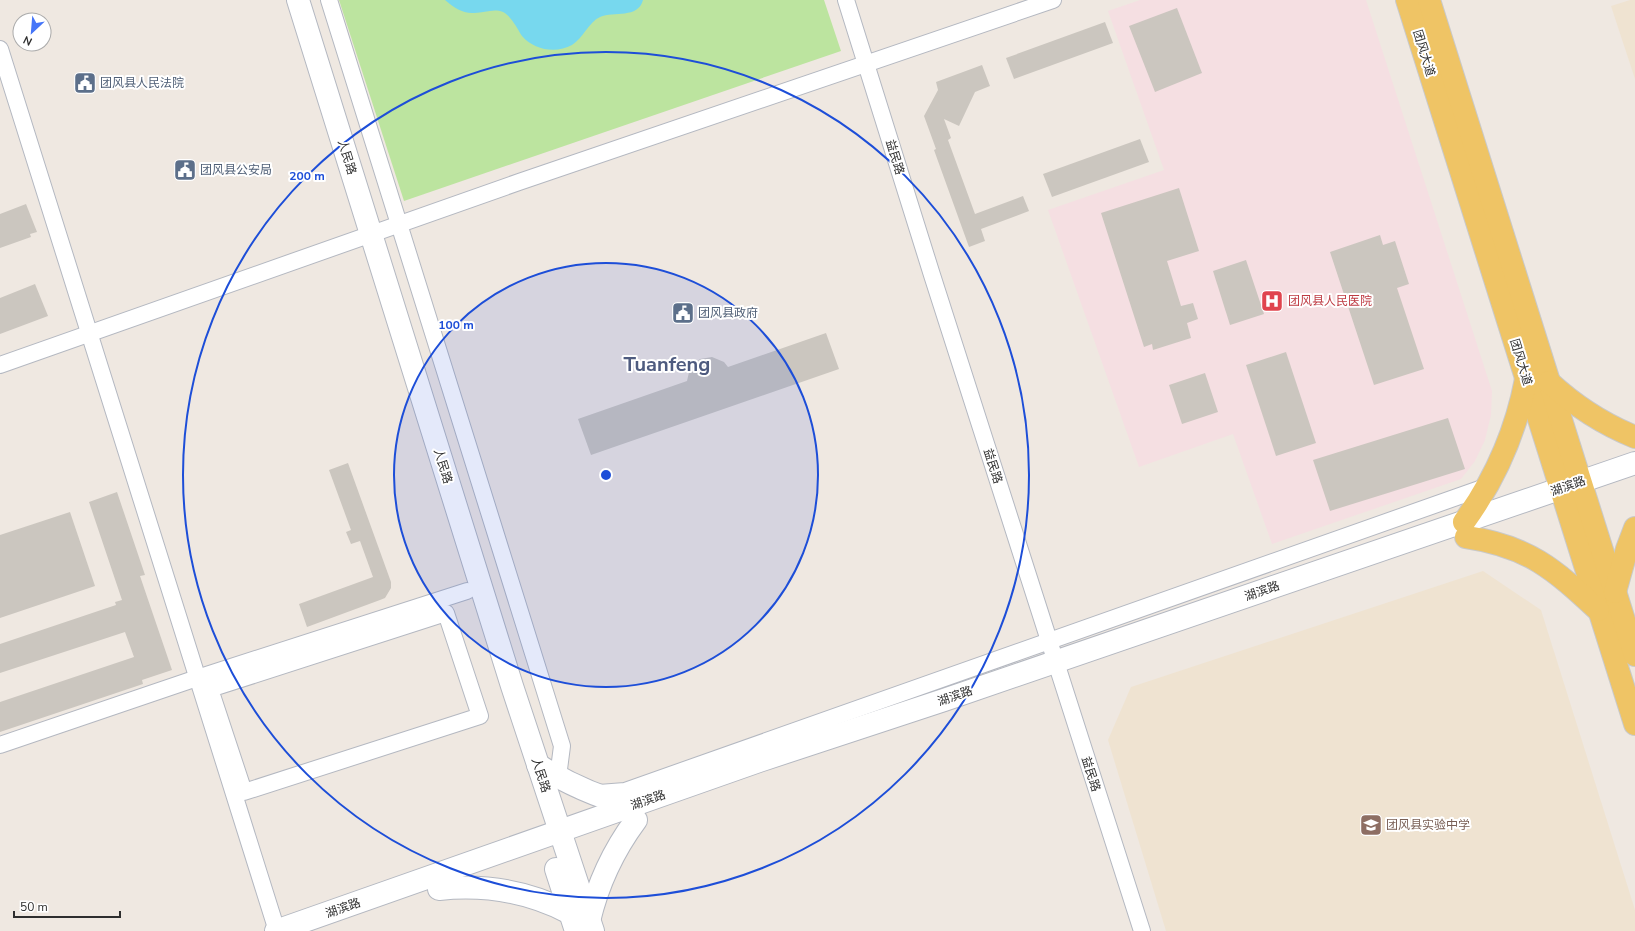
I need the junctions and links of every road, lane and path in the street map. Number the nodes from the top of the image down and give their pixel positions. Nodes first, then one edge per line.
1 (282, 0) edge
2 (298, 0) edge
3 (329, 0) edge
4 (846, 0) edge
5 (1053, 0) edge
6 (1407, 0) edge
7 (1429, 0) edge
8 (0, 49) edge
9 (866, 64) junction
10 (399, 224) junction
11 (364, 236) junction
12 (89, 334) junction
13 (0, 365) edge
14 (1526, 378) junction
15 (1549, 382) junction
16 (1635, 437) edge
17 (1635, 463) edge
18 (1635, 478) edge
19 (1488, 486) junction
20 (1573, 492) junction
21 (1635, 528) edge
22 (1465, 529) junction
23 (467, 591) junction
24 (1615, 592) junction
25 (1600, 612) junction
26 (1048, 640) junction
27 (1635, 654) edge
28 (1058, 669) junction
29 (197, 678) junction
30 (480, 716) joint
31 (1635, 724) edge
32 (0, 745) edge
33 (538, 765) junction
34 (558, 777) junction
35 (592, 794) junction
36 (634, 813) junction
37 (555, 841) junction
38 (439, 889) junction
39 (582, 924) edge
40 (276, 931) edge
41 (320, 931) edge
42 (1142, 931) edge

1 - 11 street, 人民路
2 - 11 street, 人民路
3 - 10 street
4 - 9 street, 益民路
5 - 9 street
6 - 14 main road, 团风大道
7 - 15 main road, 团风大道
8 - 12 street
9 - 10 street
9 - 26 street, 益民路
10 - 11 street
10 - 34 street
11 - 12 street
11 - 23 street, 人民路
11 - 33 street, 人民路
12 - 13 street
12 - 29 street
14 - 19 main road
14 - 20 main road, 团风大道
15 - 16 main road
15 - 20 main road, 团风大道
17 - 20 street, 湖滨路
18 - 20 street, 湖滨路
19 - 22 main road
19 - 26 street
20 - 22 street, 湖滨路
20 - 24 main road, 团风大道
20 - 25 main road, 团风大道
21 - 24 main road
22 - 25 main road
22 - 28 street, 湖滨路
23 - 29 street
23 - 37 street, 人民路
24 - 27 main road, 团风大道
25 - 31 main road, 团风大道
26 - 28 street, 益民路
26 - 35 street
28 - 36 street, 湖滨路
28 - 42 street, 益民路
29 - 32 street
29 - 40 street
30 - 30 street
33 - 34 street
33 - 37 street, 人民路
34 - 35 street
35 - 36 street
36 - 37 street, 湖滨路
36 - 39 street
37 - 38 street, 湖滨路
37 - 39 street, 人民路
37 - 40 street, 湖滨路
38 - 39 street
38 - 41 street, 湖滨路

